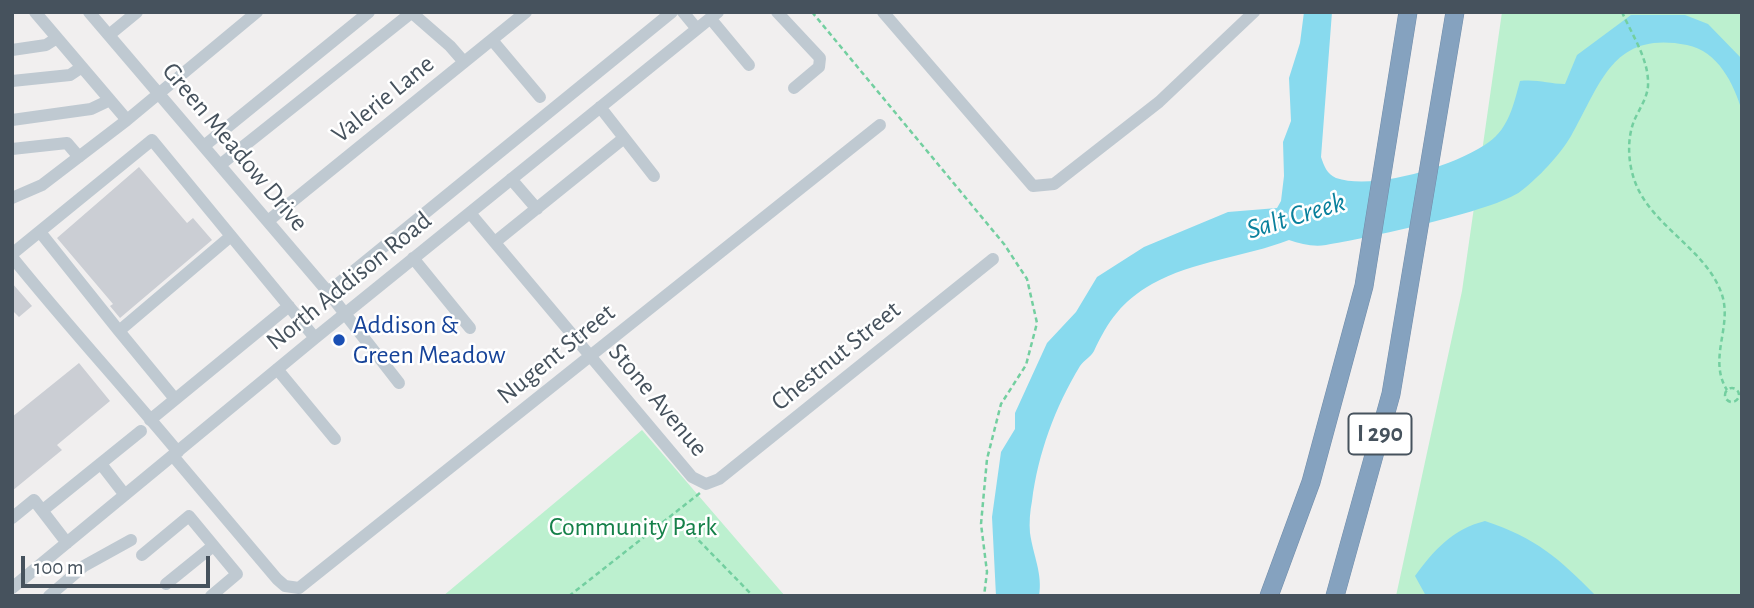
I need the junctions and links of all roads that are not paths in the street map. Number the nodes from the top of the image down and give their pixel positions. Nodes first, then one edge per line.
1 (35, 12) edge
2 (89, 12) edge
3 (136, 12) edge
4 (257, 12) edge
5 (369, 12) edge
6 (411, 12) edge
7 (526, 12) edge
8 (672, 12) edge
9 (683, 12) edge
10 (777, 12) edge
11 (883, 12) edge
12 (1254, 12) edge
13 (1408, 12) edge
14 (1455, 12) edge
15 (714, 15) edge
16 (697, 29) junction
17 (109, 35) junction
18 (57, 38) junction
19 (492, 40) junction
20 (12, 50) edge
21 (464, 62) junction
22 (749, 65) dead end
23 (82, 67) junction
24 (12, 81) edge
25 (794, 88) dead end
26 (159, 93) junction
27 (540, 97) dead end
28 (110, 100) junction
29 (600, 107) junction
30 (12, 120) edge
31 (127, 120) junction
32 (880, 125) dead end
33 (624, 138) junction
34 (204, 146) junction
35 (12, 149) edge
36 (79, 157) junction
37 (220, 165) junction
38 (654, 176) dead end
39 (511, 179) junction
40 (12, 198) edge
41 (537, 209) junction
42 (470, 213) junction
43 (268, 221) junction
44 (40, 232) junction
45 (231, 236) junction
46 (495, 242) junction
47 (12, 256) edge
48 (413, 258) junction
49 (993, 259) dead end
50 (328, 292) junction
51 (289, 306) junction
52 (345, 313) junction
53 (470, 328) dead end
54 (119, 331) junction
55 (315, 338) junction
56 (590, 356) junction
57 (277, 369) junction
58 (399, 383) dead end
59 (175, 399) junction
60 (150, 420) junction
61 (141, 431) dead end
62 (335, 439) dead end
63 (175, 454) junction
64 (101, 464) junction
65 (706, 484) joint
66 (125, 495) junction
67 (43, 510) junction
68 (12, 517) edge
69 (131, 540) dead end
70 (67, 542) junction
71 (213, 545) junction
72 (142, 555) dead end
73 (166, 584) dead end
74 (13, 588) edge
75 (19, 596) edge
76 (49, 596) edge
77 (211, 596) edge
78 (1269, 596) edge
79 (1335, 596) edge

1 - 18 street
2 - 17 street, Green Meadow Drive
3 - 17 street
4 - 26 street
5 - 34 street
6 - 21 street
6 - 37 street
7 - 19 street, Valerie Lane
8 - 50 street
9 - 16 street
10 - 25 street
11 - 12 street
13 - 78 highway, I 290
14 - 79 highway, I 290
15 - 16 street, North Addison Road
15 - 22 street
16 - 29 street, North Addison Road
17 - 26 street, Green Meadow Drive
18 - 20 street
18 - 23 street
19 - 21 street, Valerie Lane
19 - 27 street
21 - 43 street, Valerie Lane
23 - 24 street
23 - 28 street
26 - 31 street
26 - 34 street, Green Meadow Drive
28 - 30 street
28 - 31 street
29 - 33 street
29 - 39 street, North Addison Road
31 - 36 street
32 - 56 street, Nugent Street
33 - 38 street
33 - 41 street
34 - 37 street, Green Meadow Drive
35 - 36 street
36 - 40 street
37 - 43 street, Green Meadow Drive
39 - 41 street
39 - 42 street, North Addison Road
41 - 46 street
42 - 46 street, Stone Avenue
42 - 48 street, North Addison Road
43 - 50 street, Green Meadow Drive
44 - 45 street
44 - 47 street
44 - 54 street
45 - 51 street
45 - 54 street
46 - 56 street, Stone Avenue
47 - 60 street
48 - 52 street, North Addison Road
48 - 53 street
49 - 65 street, Chestnut Street
50 - 52 street, Green Meadow Drive
51 - 55 street
51 - 59 street
52 - 55 street, North Addison Road
52 - 58 street, Green Meadow Drive
54 - 59 street
55 - 57 street, North Addison Road
56 - 63 street, Nugent Street
56 - 65 street, Stone Avenue
57 - 62 street
57 - 63 street, North Addison Road
59 - 60 street
60 - 63 street
61 - 64 street
63 - 66 street, North Addison Road
64 - 66 street
64 - 67 street
66 - 70 street, North Addison Road
67 - 68 street
67 - 70 street
69 - 76 street
70 - 74 street, North Addison Road
71 - 72 street
71 - 73 street
71 - 77 street
74 - 75 street

